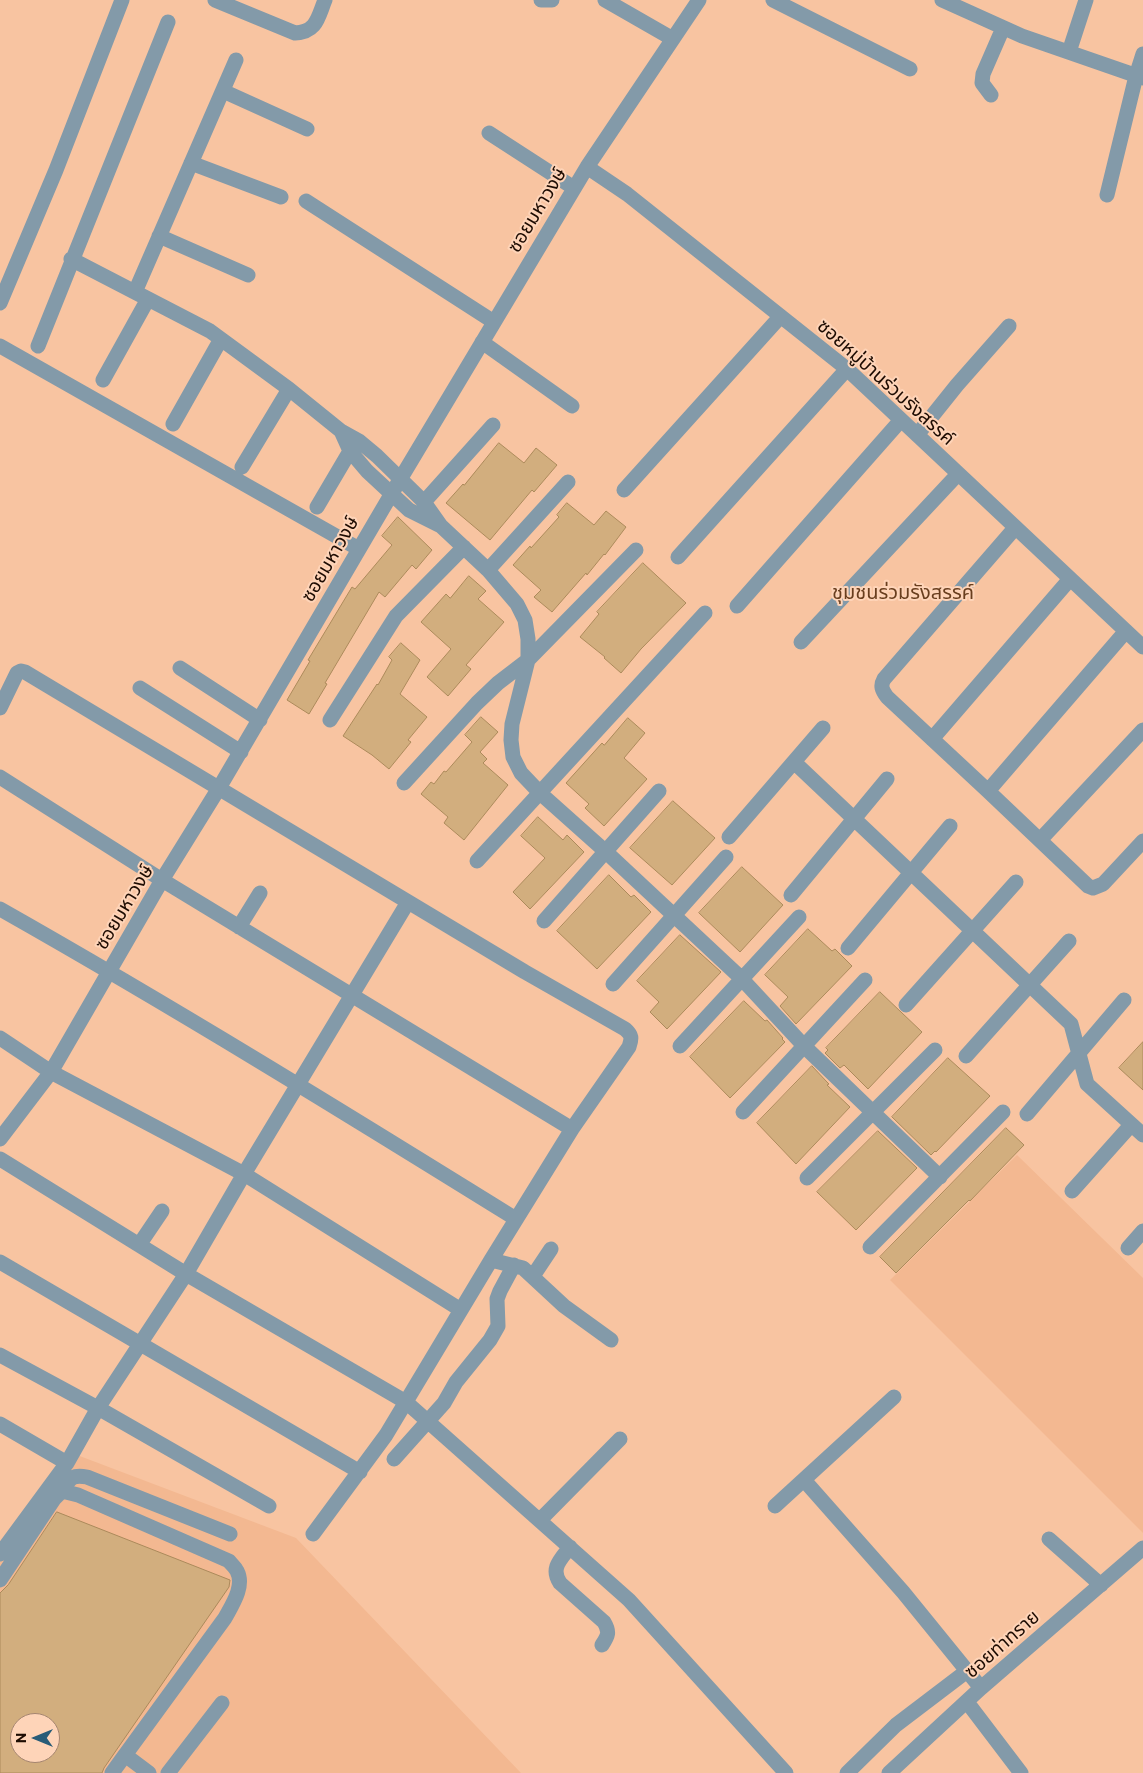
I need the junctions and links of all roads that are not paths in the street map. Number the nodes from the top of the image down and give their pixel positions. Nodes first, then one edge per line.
1 (122, 0) edge
2 (215, 0) edge
3 (325, 0) edge
4 (541, 0) edge
5 (552, 0) edge
6 (604, 0) edge
7 (699, 0) edge
8 (773, 0) edge
9 (942, 0) edge
10 (1086, 0) edge
11 (168, 22) dead end
12 (1003, 28) junction
13 (673, 39) junction
14 (1069, 52) junction
15 (1143, 54) edge
16 (236, 60) dead end
17 (910, 69) dead end
18 (1140, 77) edge
19 (222, 91) junction
20 (991, 95) dead end
21 (307, 129) dead end
22 (489, 133) dead end
23 (191, 163) junction
24 (586, 167) junction
25 (574, 188) junction
26 (1107, 195) dead end
27 (281, 197) dead end
28 (306, 201) dead end
29 (159, 236) junction
30 (71, 259) junction
31 (248, 275) dead end
32 (5, 276) edge
33 (141, 296) junction
34 (0, 303) edge
35 (780, 317) junction
36 (494, 322) junction
37 (1009, 326) dead end
38 (221, 339) junction
39 (482, 342) junction
40 (0, 346) edge
41 (38, 346) dead end
42 (847, 369) junction
43 (104, 380) dead end
44 (289, 389) junction
45 (572, 406) dead end
46 (901, 420) junction
47 (173, 424) dead end
48 (493, 425) dead end
49 (917, 435) junction
50 (355, 446) junction
51 (242, 467) dead end
52 (958, 474) junction
53 (400, 478) junction
54 (568, 482) dead end
55 (624, 490) dead end
56 (392, 493) junction
57 (424, 502) junction
58 (316, 507) dead end
59 (441, 526) junction
60 (1015, 528) junction
61 (464, 547) junction
62 (359, 549) junction
63 (636, 550) dead end
64 (678, 557) dead end
65 (488, 570) junction
66 (1070, 579) junction
67 (737, 606) dead end
68 (705, 613) dead end
69 (1126, 631) junction
70 (801, 642) dead end
71 (1143, 647) edge
72 (528, 660) junction
73 (180, 668) dead end
74 (140, 688) dead end
75 (0, 708) edge
76 (260, 720) junction
77 (330, 720) dead end
78 (823, 728) dead end
79 (1143, 730) edge
80 (932, 739) junction
81 (241, 752) junction
82 (794, 762) junction
83 (0, 777) edge
84 (887, 778) dead end
85 (404, 783) dead end
86 (219, 788) junction
87 (660, 791) dead end
88 (988, 791) junction
89 (540, 793) junction
90 (854, 819) junction
91 (950, 826) dead end
92 (729, 837) dead end
93 (1040, 840) junction
94 (1143, 841) edge
95 (605, 851) junction
96 (726, 857) dead end
97 (477, 861) dead end
98 (911, 872) junction
99 (162, 880) junction
100 (1016, 882) dead end
101 (260, 893) dead end
102 (791, 895) dead end
103 (408, 902) junction
104 (0, 909) edge
105 (674, 916) junction
106 (799, 917) dead end
107 (544, 921) dead end
108 (239, 927) junction
109 (973, 930) junction
110 (1068, 941) dead end
111 (848, 948) dead end
112 (109, 971) junction
113 (741, 978) junction
114 (865, 980) dead end
115 (613, 984) dead end
116 (1030, 984) junction
117 (353, 994) junction
118 (1124, 1000) dead end
119 (906, 1005) dead end
120 (0, 1038) edge
121 (680, 1046) dead end
122 (805, 1047) junction
123 (935, 1050) dead end
124 (1079, 1053) junction
125 (966, 1056) dead end
126 (51, 1072) junction
127 (299, 1085) junction
128 (743, 1112) dead end
129 (874, 1112) junction
130 (1003, 1112) dead end
131 (1027, 1114) dead end
132 (1131, 1125) junction
133 (572, 1128) junction
134 (1143, 1136) edge
135 (0, 1139) edge
136 (0, 1159) edge
137 (244, 1174) junction
138 (940, 1177) junction
139 (807, 1178) dead end
140 (1072, 1191) dead end
141 (162, 1212) dead end
142 (516, 1219) junction
143 (1143, 1231) edge
144 (139, 1246) junction
145 (870, 1247) dead end
146 (1128, 1248) dead end
147 (551, 1249) dead end
148 (491, 1260) junction
149 (0, 1262) edge
150 (514, 1264) junction
151 (186, 1274) junction
152 (533, 1276) junction
153 (461, 1310) junction
154 (610, 1340) dead end
155 (139, 1344) junction
156 (0, 1355) edge
157 (894, 1397) dead end
158 (405, 1401) junction
159 (98, 1408) junction
160 (429, 1421) junction
161 (0, 1424) edge
162 (620, 1439) dead end
163 (394, 1459) dead end
164 (67, 1463) junction
165 (358, 1471) junction
166 (804, 1480) junction
167 (62, 1491) junction
168 (269, 1506) dead end
169 (775, 1506) dead end
170 (540, 1520) junction
171 (6, 1532) edge
172 (230, 1534) dead end
173 (313, 1534) dead end
174 (1049, 1539) dead end
175 (570, 1547) junction
176 (1143, 1548) edge
177 (0, 1554) edge
178 (0, 1580) edge
179 (1102, 1585) junction
180 (602, 1645) dead end
181 (967, 1671) junction
182 (981, 1688) junction
183 (967, 1702) junction
184 (222, 1703) dead end
185 (128, 1758) junction
186 (112, 1773) edge
187 (149, 1773) edge
188 (168, 1773) edge
189 (786, 1773) edge
190 (847, 1773) edge
191 (889, 1773) edge
192 (1020, 1773) edge

1 - 32 street
2 - 3 street
4 - 5 street
6 - 13 street
7 - 13 street, ซอยมหาวงษ์
8 - 17 street
9 - 12 street
10 - 14 street
11 - 30 street
12 - 14 street
12 - 20 street
13 - 24 street, ซอยมหาวงษ์
14 - 18 street
15 - 18 street
16 - 19 street
18 - 26 street
19 - 21 street
19 - 23 street
22 - 25 street
23 - 27 street
23 - 29 street
24 - 25 street, ซอยมหาวงษ์
24 - 35 street, ซอยหมู่บ้านร่วมรังสรรค์
25 - 36 street, ซอยมหาวงษ์
28 - 36 street
29 - 31 street
29 - 33 street
30 - 33 street
30 - 41 street
32 - 34 street
33 - 38 street
33 - 43 street
35 - 42 street, ซอยหมู่บ้านร่วมรังสรรค์
35 - 55 street
36 - 39 street, ซอยมหาวงษ์
37 - 49 street
38 - 44 street
38 - 47 street
39 - 45 street
39 - 53 street, ซอยมหาวงษ์
40 - 62 street
42 - 46 street, ซอยหมู่บ้านร่วมรังสรรค์
42 - 64 street
44 - 50 street
44 - 51 street
46 - 49 street, ซอยหมู่บ้านร่วมรังสรรค์
46 - 67 street
48 - 57 street
49 - 52 street, ซอยหมู่บ้านร่วมรังสรรค์
50 - 53 street
50 - 56 street
50 - 58 street
52 - 60 street, ซอยหมู่บ้านร่วมรังสรรค์
52 - 70 street
53 - 56 street, ซอยมหาวงษ์
53 - 57 street
54 - 65 street
56 - 59 street
56 - 62 street, ซอยมหาวงษ์
57 - 59 street
59 - 61 street
60 - 66 street, ซอยหมู่บ้านร่วมรังสรรค์
60 - 80 street
61 - 65 street
61 - 77 street
62 - 76 street, ซอยมหาวงษ์
63 - 72 street
65 - 72 street
66 - 69 street, ซอยหมู่บ้านร่วมรังสรรค์
66 - 80 street
68 - 89 street
69 - 71 street, ซอยหมู่บ้านร่วมรังสรรค์
69 - 88 street
72 - 85 street
72 - 89 street
73 - 76 street
74 - 81 street
75 - 86 street
76 - 81 street, ซอยมหาวงษ์
78 - 82 street
79 - 93 street
80 - 88 street
81 - 86 street, ซอยมหาวงษ์
82 - 90 street
82 - 92 street
83 - 99 street
84 - 90 street
86 - 99 street, ซอยมหาวงษ์
86 - 103 street
87 - 95 street
88 - 93 street
89 - 95 street
89 - 97 street
90 - 98 street
90 - 102 street
91 - 98 street
93 - 94 street
95 - 105 street
95 - 107 street
96 - 105 street
98 - 109 street
98 - 111 street
99 - 108 street
99 - 112 street, ซอยมหาวงษ์
100 - 109 street
101 - 108 street
103 - 117 street
103 - 133 street
104 - 112 street
105 - 113 street
105 - 115 street
106 - 113 street
108 - 117 street
109 - 116 street
109 - 119 street
110 - 116 street
112 - 126 street, ซอยมหาวงษ์
112 - 127 street
113 - 121 street
113 - 122 street
114 - 122 street
116 - 124 street
116 - 125 street
117 - 127 street
117 - 133 street
118 - 124 street
120 - 126 street
122 - 128 street
122 - 129 street
123 - 129 street
124 - 131 street
124 - 132 street
126 - 135 street, ซอยมหาวงษ์
126 - 137 street
127 - 137 street
127 - 142 street
129 - 138 street
129 - 139 street
130 - 138 street
132 - 134 street
132 - 140 street
133 - 142 street
136 - 144 street
137 - 151 street
137 - 153 street
138 - 145 street
141 - 144 street
142 - 148 street
143 - 146 street
144 - 151 street
147 - 152 street
148 - 150 street
148 - 153 street
149 - 155 street
150 - 152 street
150 - 160 street
151 - 155 street
151 - 158 street
152 - 154 street
153 - 158 street
155 - 159 street
155 - 165 street
156 - 159 street
157 - 166 street
158 - 160 street
158 - 165 street
159 - 164 street
159 - 168 street
160 - 163 street
160 - 170 street
161 - 164 street
162 - 170 street
164 - 171 street
165 - 173 street
166 - 169 street
166 - 181 street
167 - 172 street
167 - 178 street
167 - 185 street
170 - 175 street
171 - 177 street
174 - 179 street
175 - 180 street
175 - 189 street
176 - 179 street, ซอยท่าทราย
179 - 182 street, ซอยท่าทราย
181 - 182 street
181 - 190 street
182 - 183 street, ซอยท่าทราย
183 - 191 street, ซอยท่าทราย
183 - 192 street
184 - 188 street
185 - 186 street
185 - 187 street

